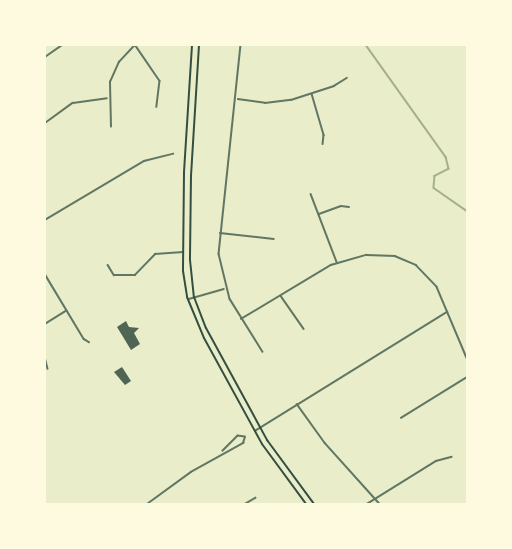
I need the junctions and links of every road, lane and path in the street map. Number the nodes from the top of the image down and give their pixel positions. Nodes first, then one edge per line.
1 (62, 45) edge
2 (136, 45) edge
3 (192, 45) edge
4 (199, 45) edge
5 (241, 45) edge
6 (45, 57) edge
7 (347, 78) dead end
8 (311, 93) junction
9 (108, 98) junction
10 (237, 99) junction
11 (157, 106) dead end
12 (45, 123) edge
13 (111, 127) dead end
14 (323, 144) dead end
15 (173, 154) dead end
16 (311, 194) dead end
17 (349, 207) dead end
18 (319, 215) junction
19 (45, 220) edge
20 (219, 233) junction
21 (274, 239) dead end
22 (183, 252) junction
23 (337, 263) junction
24 (108, 265) dead end
25 (45, 274) edge
26 (225, 288) junction
27 (280, 295) junction
28 (194, 297) junction
29 (188, 299) junction
30 (67, 310) junction
31 (448, 312) junction
32 (241, 319) junction
33 (45, 324) edge
34 (304, 329) dead end
35 (90, 342) dead end
36 (263, 352) dead end
37 (45, 357) edge
38 (467, 358) edge
39 (48, 369) dead end
40 (467, 377) edge
41 (297, 403) junction
42 (401, 418) dead end
43 (259, 428) junction
44 (254, 431) junction
45 (223, 451) junction
46 (451, 457) dead end
47 (255, 498) dead end
48 (376, 498) junction
49 (147, 504) edge
50 (245, 504) edge
51 (306, 504) edge
52 (315, 504) edge
53 (367, 504) edge
54 (380, 504) edge

1 - 6 street
2 - 9 street
2 - 11 street
3 - 22 main road
4 - 28 main road
5 - 10 street
7 - 8 street
8 - 10 street
8 - 14 street
9 - 12 street
9 - 13 street
10 - 20 street
15 - 19 street
16 - 18 street
17 - 18 street
18 - 23 street
20 - 21 street
20 - 26 street
22 - 24 street
22 - 29 main road
23 - 27 street
23 - 31 street
25 - 30 street
26 - 28 street
26 - 32 street
27 - 32 street
27 - 34 street
28 - 29 street
28 - 43 main road
29 - 44 main road
30 - 33 street
30 - 35 street
31 - 38 street
31 - 41 street
32 - 36 street
37 - 39 street
40 - 42 street
41 - 43 street
41 - 48 street
43 - 44 street
43 - 52 main road
44 - 51 main road
45 - 45 street
45 - 49 street
46 - 48 street
47 - 50 street
48 - 53 street
48 - 54 street

